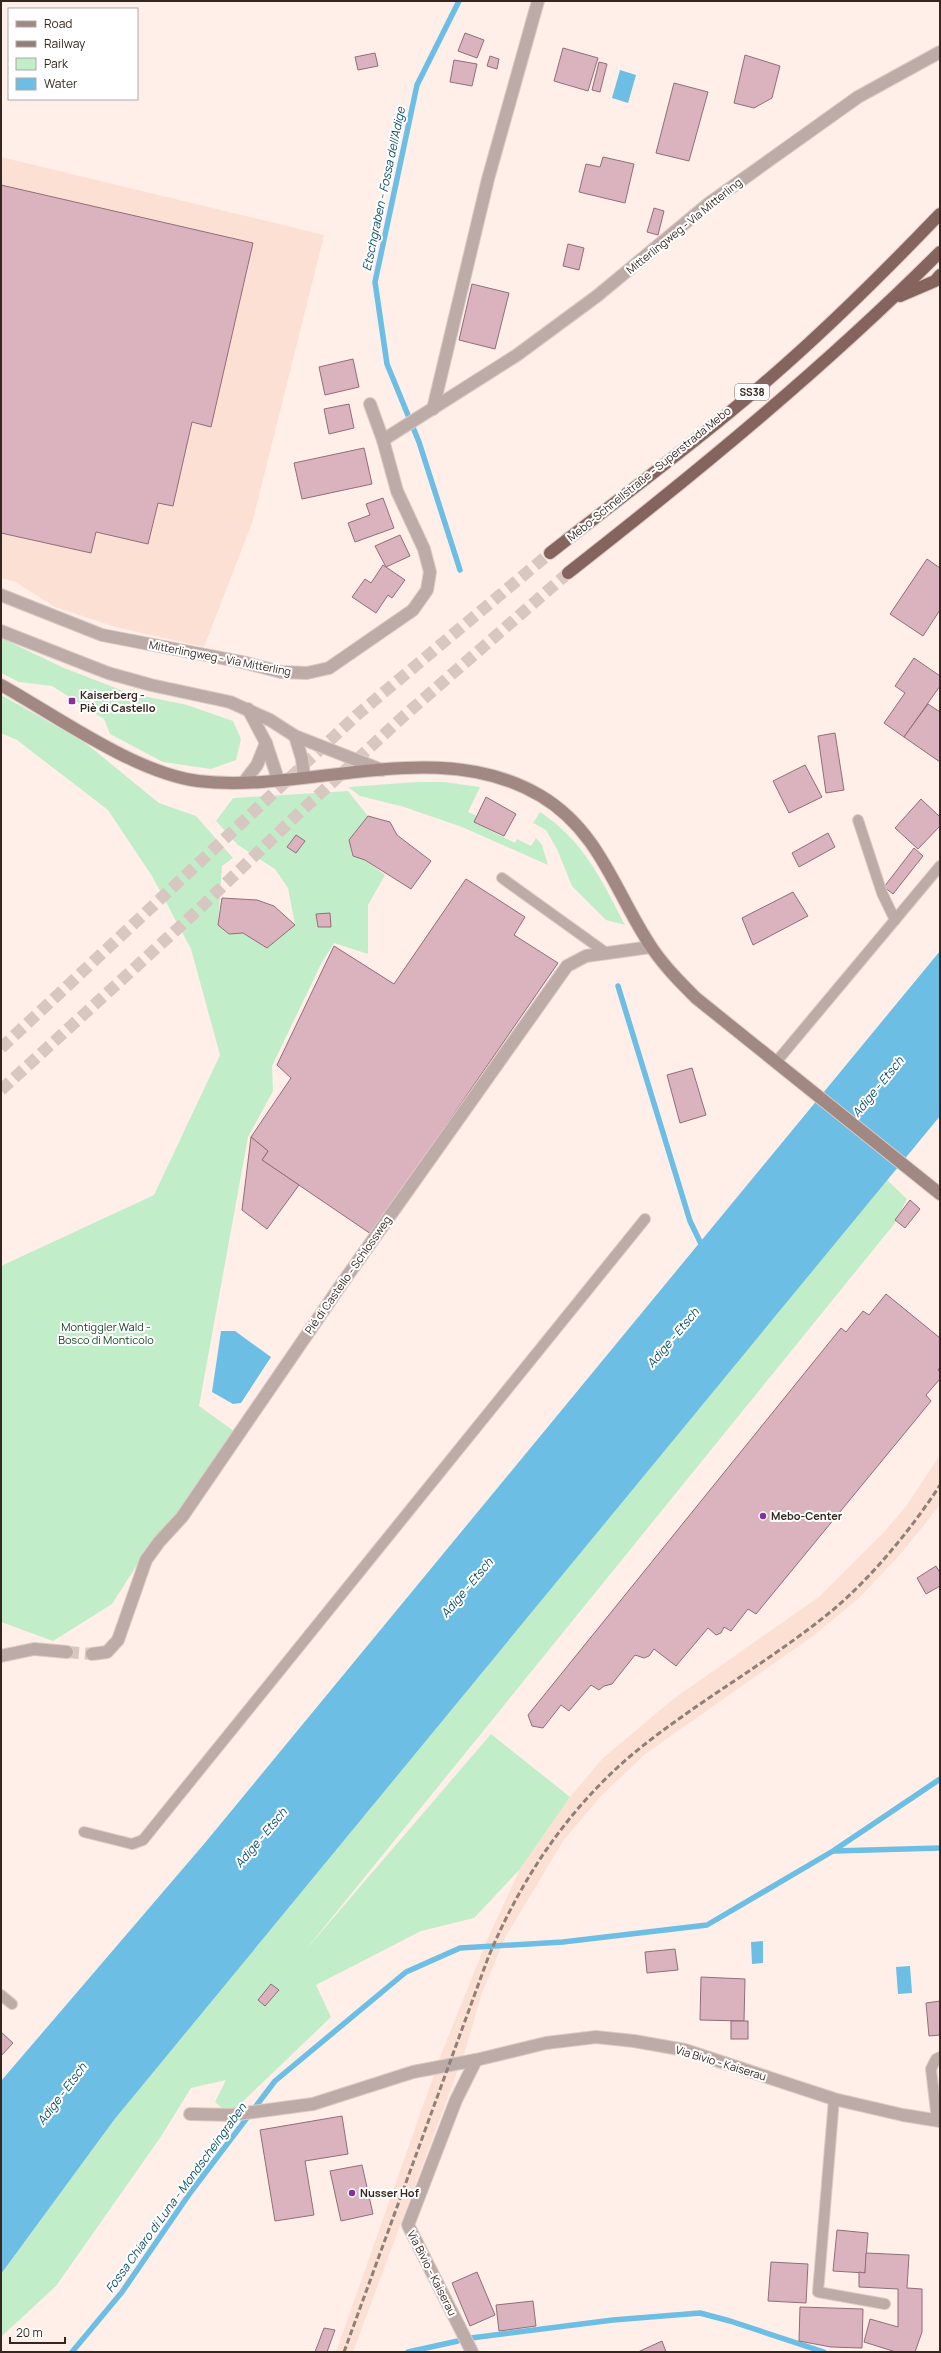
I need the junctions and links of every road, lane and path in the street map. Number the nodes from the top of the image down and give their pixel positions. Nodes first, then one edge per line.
1 (538, 1) edge
2 (940, 52) edge
3 (940, 214) edge
4 (940, 252) edge
5 (940, 275) edge
6 (893, 299) junction
7 (370, 404) dead end
8 (433, 409) junction
9 (383, 440) junction
10 (550, 553) tunnel mouth
11 (568, 573) tunnel mouth
12 (1, 595) edge
13 (1, 631) edge
14 (1, 685) edge
15 (248, 709) junction
16 (295, 736) junction
17 (266, 743) junction
18 (383, 771) junction
19 (304, 777) junction
20 (278, 779) junction
21 (244, 782) junction
22 (858, 820) dead end
23 (940, 866) edge
24 (502, 878) dead end
25 (894, 920) junction
26 (651, 947) junction
27 (605, 952) junction
28 (776, 1061) junction
29 (940, 1194) edge
30 (645, 1219) dead end
31 (67, 1652) tunnel mouth
32 (92, 1654) tunnel mouth
33 (1, 1656) edge
34 (84, 1832) dead end
35 (1, 1995) edge
36 (12, 2004) dead end
37 (940, 2057) edge
38 (476, 2060) junction
39 (834, 2099) junction
40 (190, 2114) dead end
41 (939, 2121) edge
42 (885, 2304) dead end
43 (472, 2352) edge

1 - 8 street
2 - 8 street, Mitterlingweg - Via Mitterling
3 - 10 highway, Mebo-Schnellstraße - Superstrada Mebo / SS38
4 - 6 highway, SS38
5 - 6 highway
6 - 11 highway, SS38
7 - 9 street, Mitterlingweg - Via Mitterling
8 - 9 street, Mitterlingweg - Via Mitterling
9 - 12 street, Mitterlingweg - Via Mitterling
13 - 15 street
14 - 21 main road
15 - 16 street
15 - 17 street
16 - 18 street
16 - 19 street
17 - 20 street
17 - 21 street
18 - 19 main road
18 - 26 main road
19 - 20 main road
20 - 21 main road
22 - 25 lane
23 - 25 lane
24 - 27 lane
25 - 28 lane
26 - 27 street, Pié di Castello - Schlossweg
26 - 28 main road
27 - 32 street, Pié di Castello - Schlossweg
28 - 29 main road
30 - 34 lane
31 - 33 street
35 - 36 lane
37 - 41 lane
38 - 39 street, Via Bivio - Kaiserau
38 - 40 street, Via Bivio - Kaiserau
38 - 43 street, Via Bivio - Kaiserau
39 - 41 street, Via Bivio - Kaiserau
39 - 42 lane

